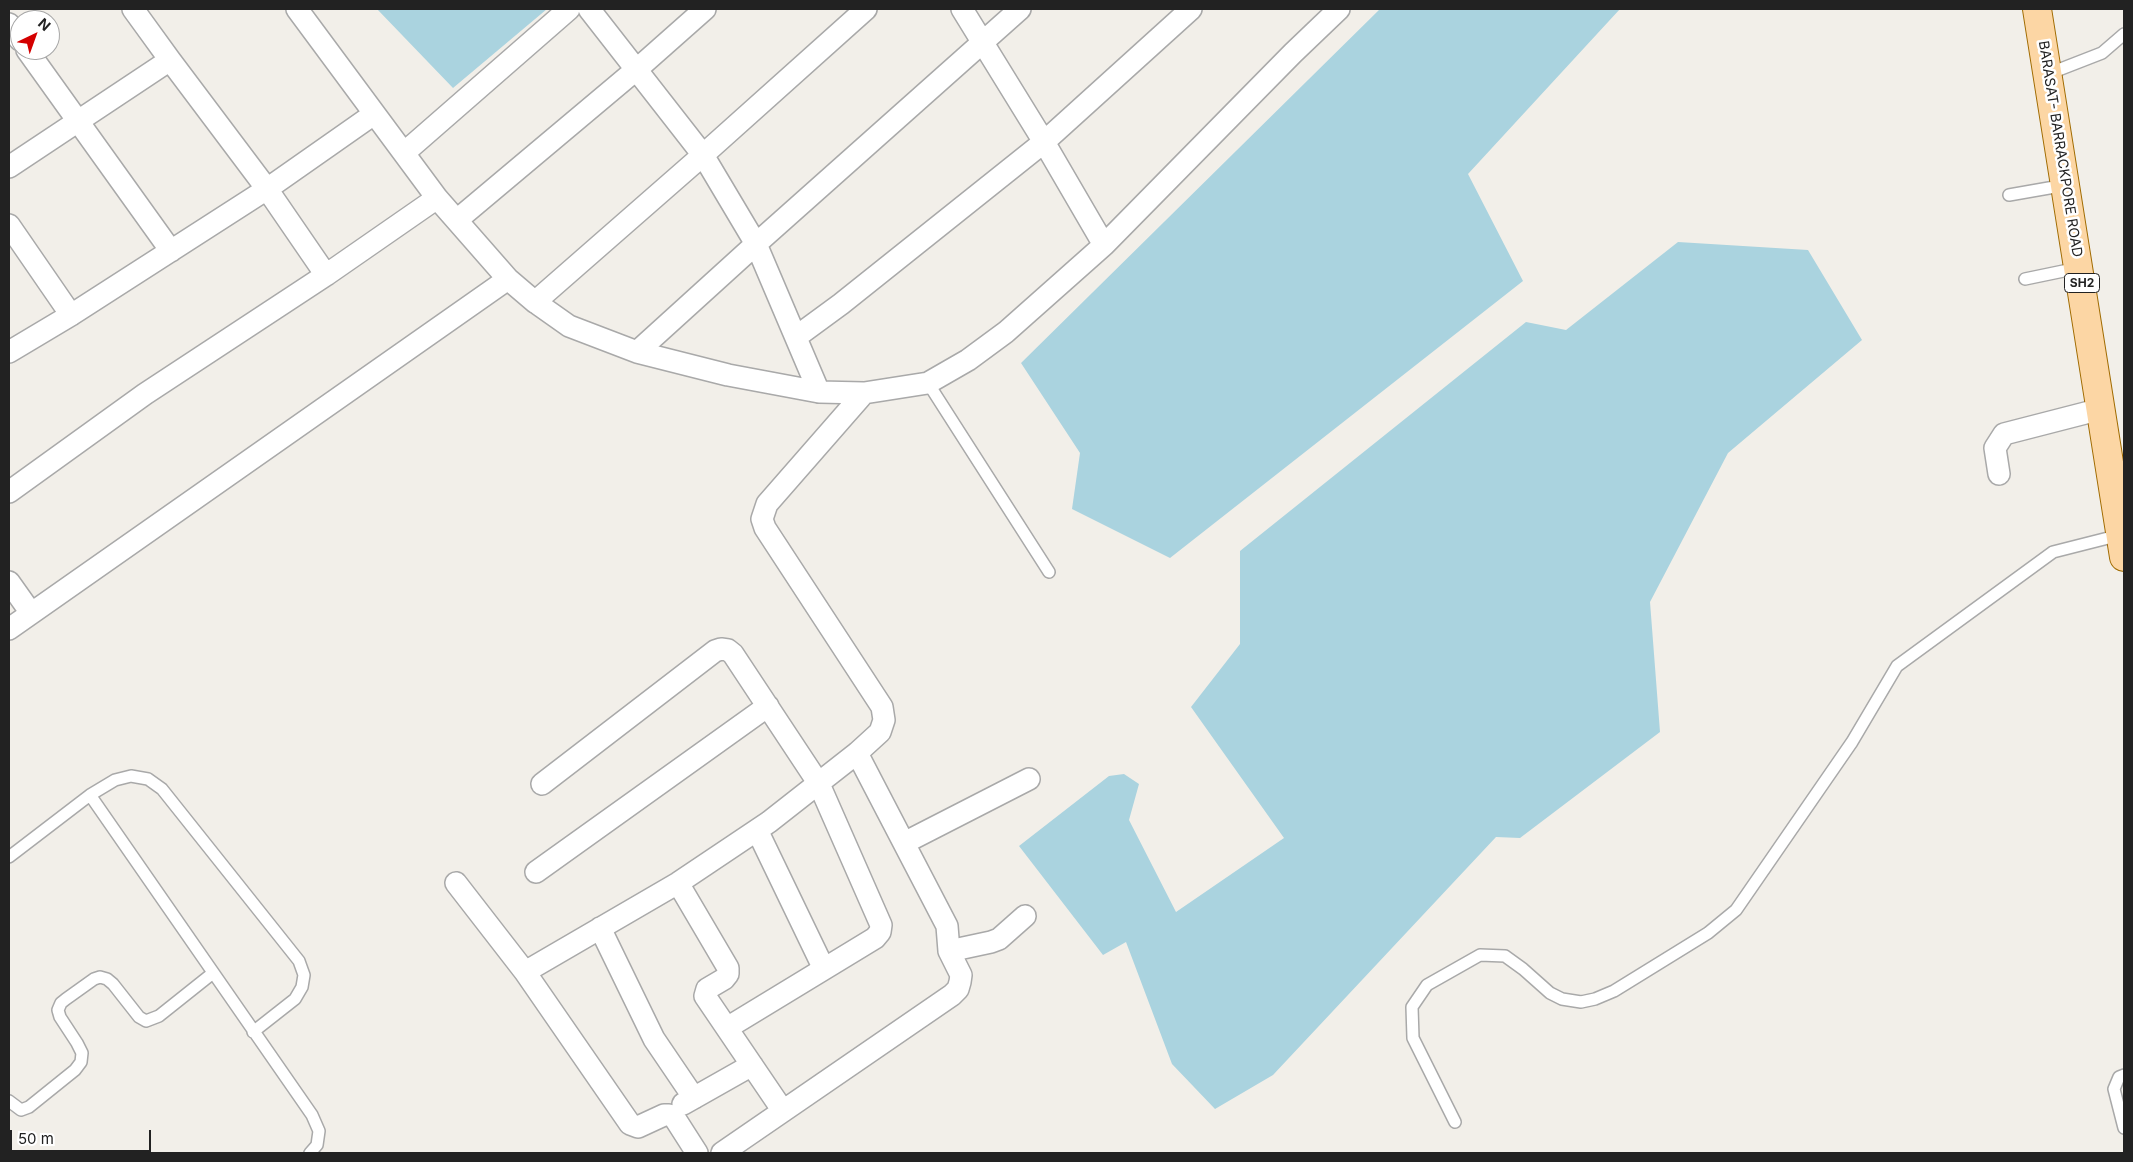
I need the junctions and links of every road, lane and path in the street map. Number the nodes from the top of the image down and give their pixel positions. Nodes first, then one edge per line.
1 (133, 9) edge
2 (297, 9) edge
3 (569, 9) edge
4 (589, 9) edge
5 (705, 9) edge
6 (866, 9) edge
7 (962, 9) edge
8 (1020, 9) edge
9 (1191, 9) edge
10 (1339, 9) edge
11 (2037, 9) edge
12 (2124, 34) edge
13 (982, 42) junction
14 (34, 60) edge
15 (170, 60) junction
16 (636, 69) junction
17 (2048, 74) junction
18 (374, 114) junction
19 (77, 123) junction
20 (1044, 142) junction
21 (404, 153) junction
22 (703, 155) junction
23 (9, 167) edge
24 (2066, 186) junction
25 (267, 188) junction
26 (2008, 195) dead end
27 (437, 198) junction
28 (457, 220) junction
29 (9, 225) edge
30 (756, 244) junction
31 (1104, 245) junction
32 (171, 250) junction
33 (2080, 268) junction
34 (326, 275) junction
35 (508, 279) junction
36 (2025, 279) dead end
37 (535, 302) junction
38 (71, 315) junction
39 (796, 337) junction
40 (9, 352) edge
41 (637, 352) junction
42 (928, 383) junction
43 (819, 392) junction
44 (864, 393) junction
45 (2100, 409) junction
46 (1999, 474) dead end
47 (9, 492) edge
48 (2122, 546) edge
49 (1049, 572) dead end
50 (9, 582) edge
51 (31, 613) junction
52 (9, 629) edge
53 (768, 706) junction
54 (857, 753) junction
55 (1029, 779) dead end
56 (542, 784) dead end
57 (819, 784) junction
58 (90, 795) junction
59 (756, 830) junction
60 (904, 843) junction
61 (9, 857) edge
62 (536, 872) dead end
63 (678, 882) junction
64 (456, 883) dead end
65 (1024, 916) dead end
66 (600, 928) junction
67 (949, 951) junction
68 (824, 969) junction
69 (525, 972) junction
70 (213, 973) junction
71 (727, 1028) junction
72 (253, 1032) junction
73 (752, 1065) junction
74 (2124, 1075) edge
75 (694, 1098) junction
76 (9, 1101) edge
77 (782, 1111) junction
78 (664, 1115) junction
79 (1455, 1122) dead end
80 (2124, 1128) edge
81 (310, 1153) edge
82 (697, 1153) edge
83 (722, 1153) edge

1 - 15 street
2 - 18 street
3 - 21 street
4 - 16 street
5 - 16 street
6 - 22 street
7 - 13 street
8 - 13 street
9 - 20 street
10 - 31 street
11 - 17 main road, BARASAT- BARRACKPORE ROAD / SH2
12 - 17 lane
13 - 20 street
13 - 30 street
14 - 19 street
15 - 19 street
15 - 25 street
16 - 22 street
16 - 28 street
17 - 24 main road, BARASAT- BARRACKPORE ROAD / SH2
18 - 21 street
18 - 25 street
19 - 23 street
19 - 32 street
20 - 31 street
20 - 39 street
21 - 27 street
22 - 30 street
22 - 37 street
24 - 26 lane
24 - 33 main road, BARASAT- BARRACKPORE ROAD / SH2
25 - 32 street
25 - 34 street
27 - 28 street
27 - 34 street
28 - 35 street
29 - 38 street
30 - 39 street
30 - 41 street
31 - 42 street
32 - 38 street
33 - 36 lane
33 - 45 main road, BARASAT- BARRACKPORE ROAD / SH2
34 - 47 street
35 - 37 street
35 - 51 street
37 - 41 street
38 - 40 street
39 - 43 street
41 - 43 street
42 - 44 street
42 - 49 lane
43 - 44 street
44 - 54 street
45 - 46 street
45 - 48 main road, BARASAT- BARRACKPORE ROAD / SH2
48 - 79 lane
50 - 51 street
51 - 52 street
53 - 56 street
53 - 57 street
53 - 62 street
54 - 57 street
54 - 60 street
55 - 60 street
57 - 59 street
57 - 68 street
58 - 61 lane
58 - 70 lane
58 - 72 lane
59 - 63 street
59 - 68 street
60 - 67 street
63 - 66 street
63 - 71 street
64 - 69 street
65 - 67 street
66 - 69 street
66 - 75 street
67 - 77 street
68 - 71 street
69 - 78 street
70 - 72 lane
70 - 76 lane
71 - 73 street
72 - 81 lane
73 - 75 street
73 - 77 street
74 - 80 lane
75 - 78 street
77 - 83 street
78 - 82 street

